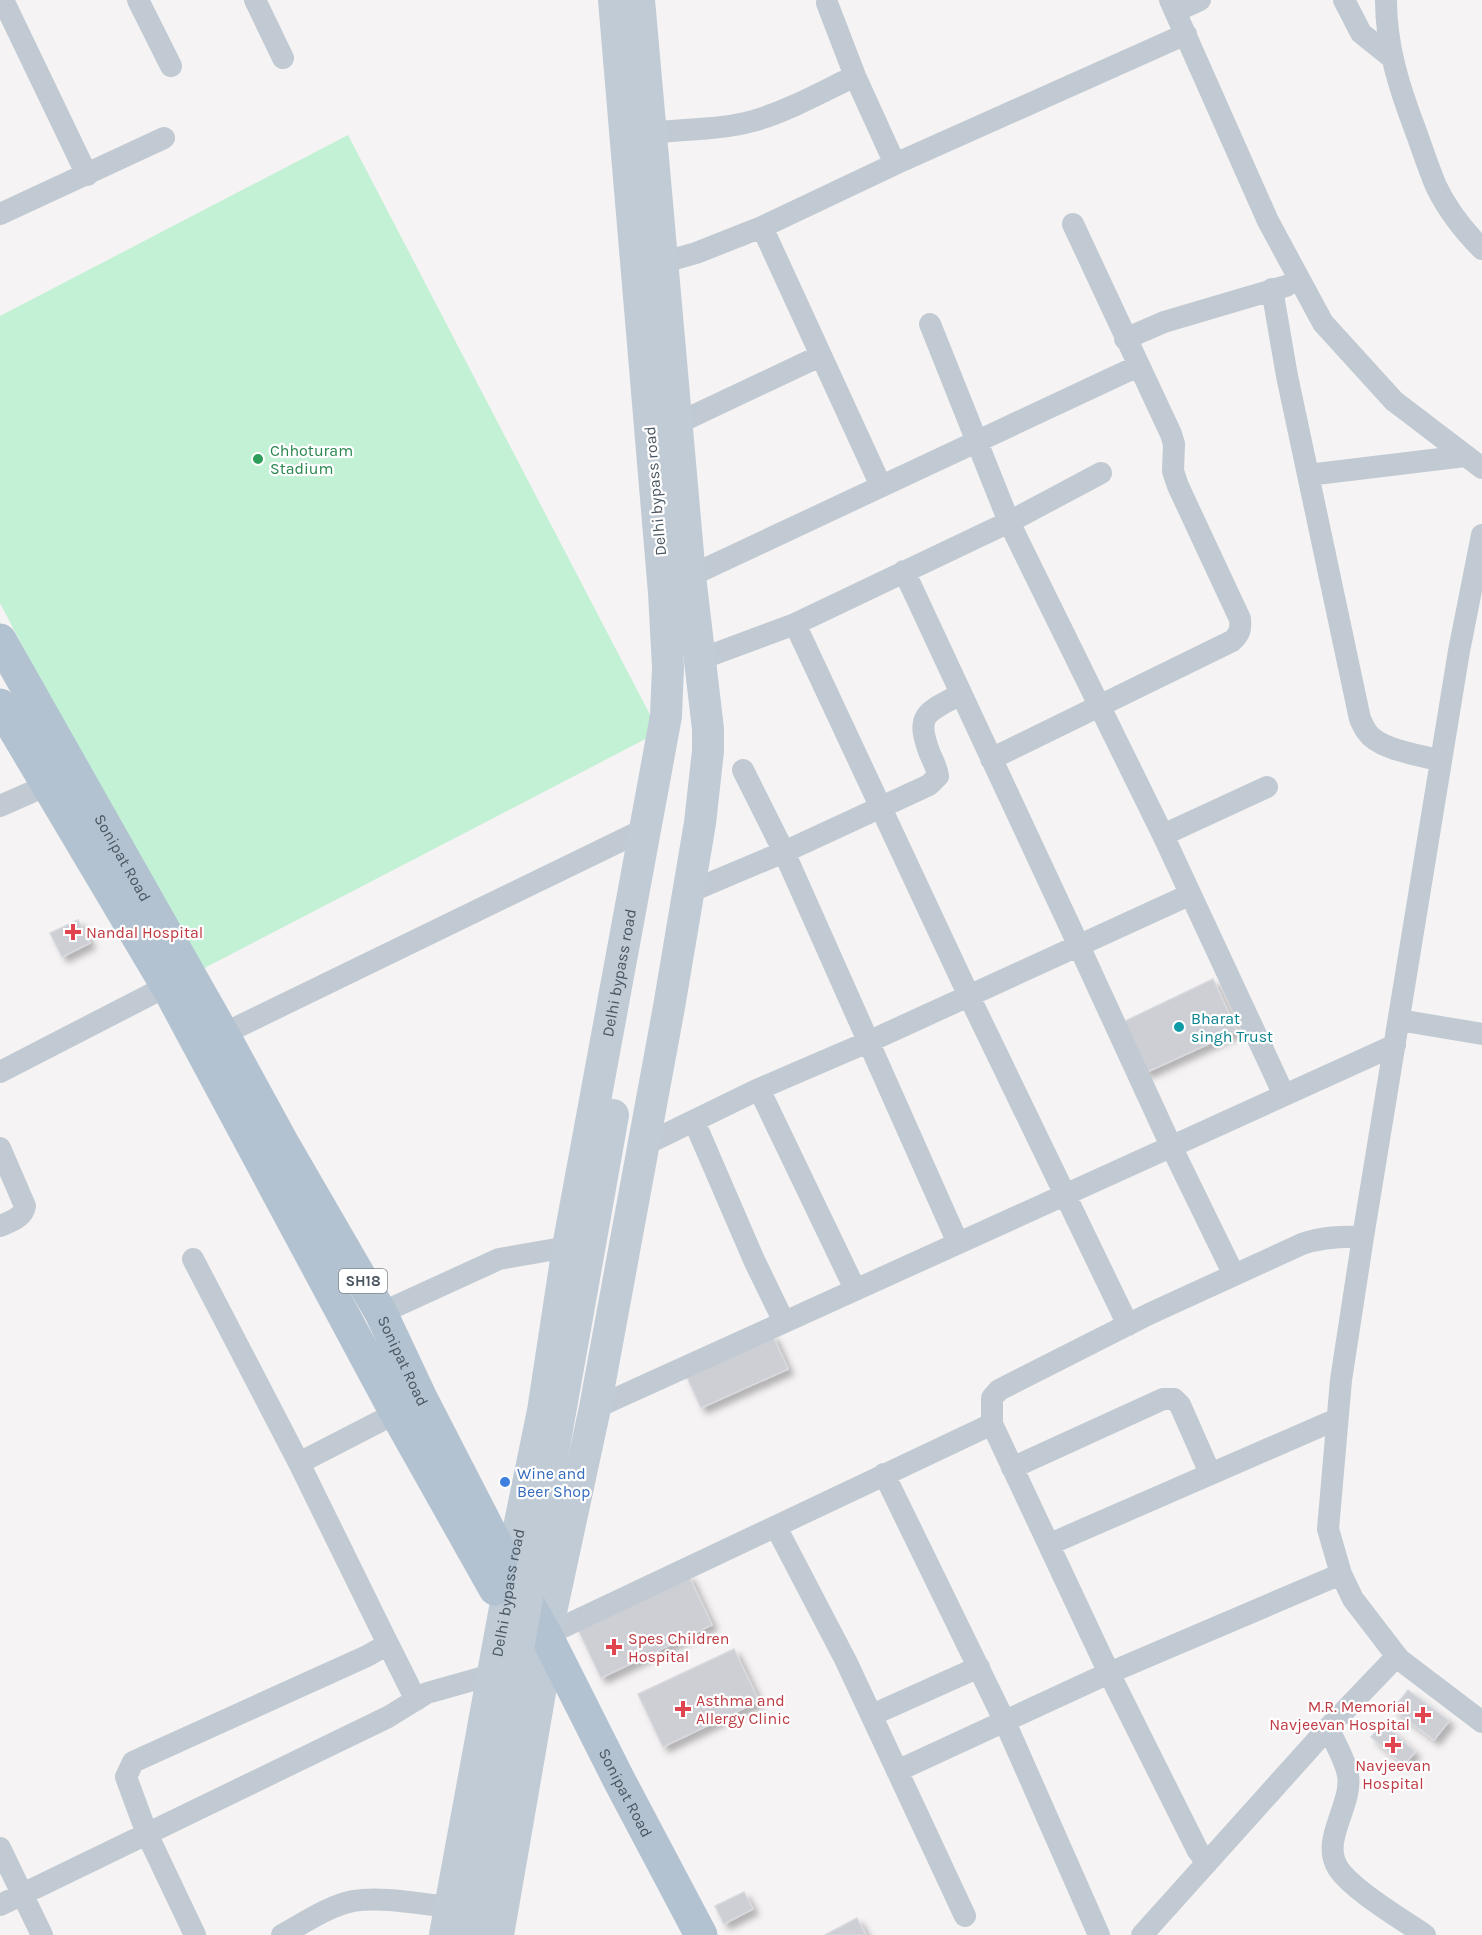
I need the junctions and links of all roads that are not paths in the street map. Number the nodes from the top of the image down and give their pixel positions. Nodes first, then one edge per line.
1 (3, 0) edge
2 (138, 0) edge
3 (255, 0) edge
4 (614, 0) edge
5 (639, 0) edge
6 (1200, 0) edge
7 (1344, 0) edge
8 (1386, 0) edge
9 (827, 3) dead end
10 (1173, 6) edge
11 (1186, 34) junction
12 (1391, 57) junction
13 (283, 58) dead end
14 (171, 66) dead end
15 (855, 76) junction
16 (651, 133) junction
17 (164, 138) dead end
18 (895, 164) junction
19 (87, 175) junction
20 (0, 214) edge
21 (1073, 224) dead end
22 (762, 227) junction
23 (1482, 249) edge
24 (648, 259) junction
25 (1301, 282) junction
26 (1272, 289) junction
27 (930, 324) dead end
28 (1125, 339) junction
29 (820, 356) junction
30 (1138, 366) junction
31 (676, 424) junction
32 (976, 441) junction
33 (1473, 462) edge
34 (1101, 473) dead end
35 (1308, 475) junction
36 (881, 486) junction
37 (1009, 522) junction
38 (1482, 535) edge
39 (904, 571) junction
40 (690, 576) junction
41 (795, 624) junction
42 (0, 640) edge
43 (698, 660) junction
44 (961, 694) junction
45 (667, 702) junction
46 (0, 705) edge
47 (1099, 705) junction
48 (706, 714) junction
49 (992, 759) junction
50 (1441, 761) junction
51 (743, 770) dead end
52 (61, 778) junction
53 (1267, 787) dead end
54 (0, 806) edge
55 (882, 808) junction
56 (647, 828) junction
57 (1163, 835) junction
58 (784, 852) junction
59 (689, 892) junction
60 (1189, 895) junction
61 (1079, 946) junction
62 (166, 986) junction
63 (969, 996) junction
64 (1399, 1020) junction
65 (224, 1034) junction
66 (1482, 1034) edge
67 (868, 1042) junction
68 (1395, 1045) junction
69 (0, 1071) edge
70 (759, 1089) junction
71 (1284, 1095) junction
72 (694, 1121) junction
73 (629, 1127) junction
74 (1171, 1146) junction
75 (0, 1148) edge
76 (270, 1148) junction
77 (1065, 1194) junction
78 (0, 1226) edge
79 (1363, 1237) junction
80 (958, 1242) junction
81 (568, 1248) junction
82 (193, 1259) dead end
83 (1233, 1275) junction
84 (855, 1289) junction
85 (381, 1313) junction
86 (784, 1322) junction
87 (1128, 1325) junction
88 (595, 1408) junction
89 (396, 1413) junction
90 (1337, 1419) junction
91 (992, 1424) junction
92 (299, 1463) junction
93 (1012, 1468) junction
94 (1210, 1473) junction
95 (884, 1474) junction
96 (776, 1527) junction
97 (1050, 1544) junction
98 (510, 1571) junction
99 (1341, 1574) junction
100 (505, 1608) junction
101 (546, 1635) junction
102 (387, 1644) junction
103 (1397, 1656) junction
104 (979, 1667) junction
105 (1109, 1673) junction
106 (543, 1675) junction
107 (491, 1676) junction
108 (416, 1700) junction
109 (872, 1715) junction
110 (1005, 1722) junction
111 (1482, 1722) edge
112 (1328, 1728) junction
113 (897, 1771) junction
114 (147, 1834) junction
115 (0, 1848) edge
116 (1207, 1863) junction
117 (24, 1894) junction
118 (0, 1905) edge
119 (965, 1916) dead end
120 (447, 1921) edge
121 (1419, 1933) edge
122 (42, 1935) edge
123 (195, 1935) edge
124 (282, 1935) edge
125 (467, 1935) edge
126 (482, 1935) edge
127 (498, 1935) edge
128 (679, 1935) edge
129 (701, 1935) edge
130 (1099, 1935) edge
131 (1142, 1935) edge

1 - 19 street
2 - 14 street
3 - 13 street
4 - 24 main road, Delhi bypass road
5 - 16 main road, Delhi bypass road
6 - 10 street
7 - 12 street
8 - 12 street
9 - 15 street
10 - 11 street
11 - 18 street
11 - 25 street
12 - 23 street
15 - 16 street
15 - 18 street
16 - 24 main road, Delhi bypass road
17 - 19 street
18 - 22 street
19 - 20 street
21 - 28 street
22 - 24 street
22 - 29 street
24 - 31 main road, Delhi bypass road
24 - 45 main road, Delhi bypass road
25 - 26 street
25 - 33 street
26 - 28 street
26 - 35 street
27 - 32 street
28 - 30 street
29 - 31 street
29 - 36 street
30 - 32 street
30 - 47 street
31 - 40 main road, Delhi bypass road
32 - 36 street
32 - 37 street
33 - 35 street
34 - 37 street
35 - 50 street
36 - 40 street
37 - 39 street
37 - 47 street
38 - 50 street
39 - 41 street
39 - 44 street
40 - 43 main road, Delhi bypass road
41 - 43 street
41 - 55 street
42 - 52 main road, Sonipat Road / SH18
43 - 48 main road, Delhi bypass road
44 - 49 street
44 - 55 street
45 - 56 main road, Delhi bypass road
45 - 73 main road
46 - 52 main road, Sonipat Road / SH18
47 - 49 street
47 - 57 street
48 - 59 main road, Delhi bypass road
48 - 73 main road
49 - 61 street
50 - 64 street
51 - 58 street
52 - 54 street
52 - 62 main road, Sonipat Road / SH18
52 - 65 main road, Sonipat Road / SH18
53 - 57 street
55 - 58 street
55 - 63 street
56 - 65 street
56 - 81 main road, Delhi bypass road
57 - 60 street
58 - 59 street
58 - 67 street
59 - 73 main road, Delhi bypass road
60 - 61 street
60 - 71 street
61 - 63 street
61 - 74 street
62 - 69 street
62 - 76 main road, Sonipat Road / SH18
63 - 67 street
63 - 77 street
64 - 66 street
64 - 68 street
65 - 76 main road, Sonipat Road / SH18
67 - 70 street
67 - 80 street
68 - 71 street
68 - 79 street
70 - 72 street
70 - 84 street
71 - 74 street
72 - 73 street
72 - 86 street
73 - 88 main road, Delhi bypass road
73 - 125 main road, bridge
73 - 126 main road
74 - 77 street
74 - 83 street
75 - 78 street
76 - 85 main road, Sonipat Road / SH18
76 - 89 main road, Sonipat Road / SH18
77 - 80 street
77 - 87 street
79 - 83 street
79 - 90 street
80 - 84 street
81 - 85 street
81 - 98 main road, Delhi bypass road
82 - 92 street
83 - 87 street
84 - 86 street
85 - 98 main road, Sonipat Road / SH18
86 - 88 street
87 - 91 street
88 - 101 main road, Delhi bypass road
89 - 92 street
89 - 100 main road, Sonipat Road / SH18
90 - 94 street
90 - 99 street
91 - 93 street
91 - 95 street
92 - 102 street
93 - 94 street
93 - 97 street
94 - 97 street
95 - 96 street
95 - 104 street
96 - 101 street
96 - 109 street
97 - 105 street
98 - 100 main road, Delhi bypass road
98 - 101 main road, Sonipat Road / SH18
99 - 103 street
99 - 105 street
100 - 106 main road, Sonipat Road / SH18
100 - 107 main road, Delhi bypass road
101 - 106 main road, Delhi bypass road
101 - 129 main road, Sonipat Road / SH18
102 - 108 street
102 - 114 street
103 - 111 street
103 - 112 street
104 - 109 street
104 - 110 street
105 - 110 street
105 - 116 street
106 - 127 main road, Delhi bypass road
106 - 128 main road, Sonipat Road / SH18
107 - 108 street
107 - 120 main road, Delhi bypass road
108 - 114 street
109 - 113 street
110 - 113 street
110 - 130 street
112 - 116 street
112 - 121 street
113 - 119 street
114 - 117 street
114 - 123 street
115 - 117 street
116 - 131 street
117 - 118 street
117 - 122 street
120 - 124 street

